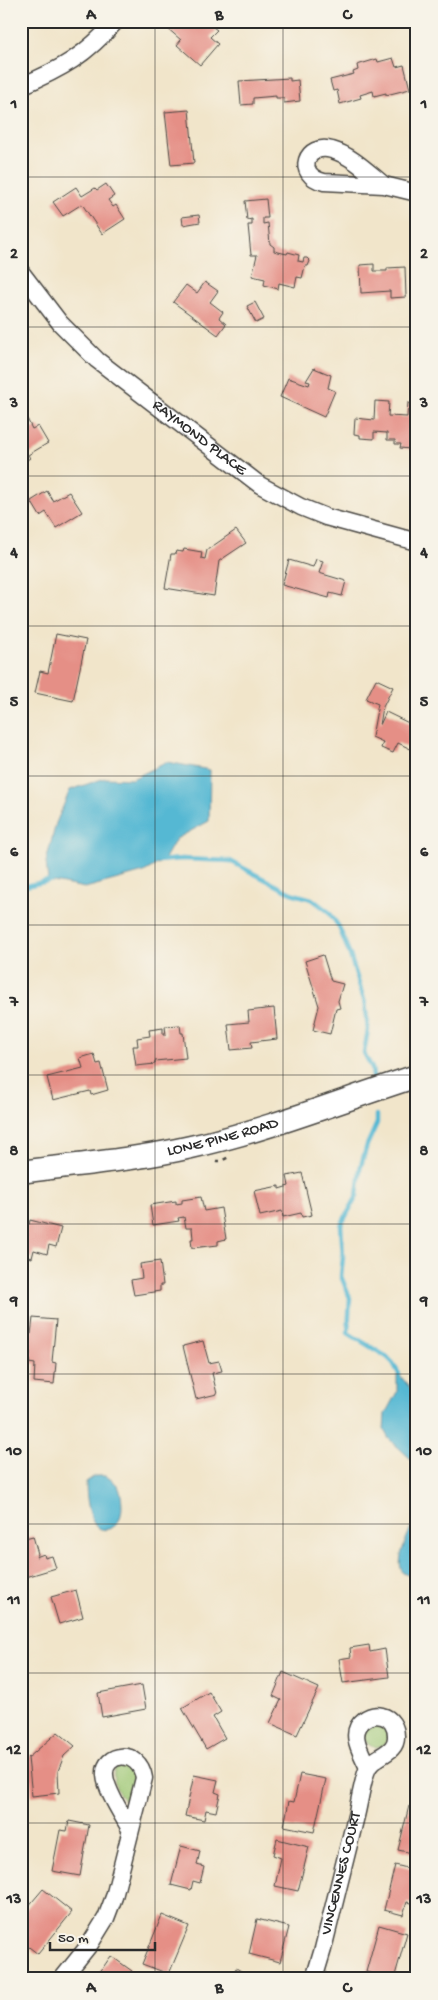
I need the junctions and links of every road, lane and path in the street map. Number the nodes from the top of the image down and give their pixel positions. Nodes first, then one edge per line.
1 (116, 21) edge
2 (21, 86) edge
3 (384, 185) dead end
4 (417, 193) edge
5 (21, 272) edge
6 (417, 542) edge
7 (417, 1076) edge
8 (21, 1172) edge
9 (368, 1768) dead end
10 (130, 1829) dead end
11 (62, 1979) edge
12 (314, 1979) edge

1 - 2 street
3 - 4 street
5 - 6 street, RAYMOND PLACE
7 - 8 street, LONE PINE ROAD
9 - 12 street, VINCENNES COURT
10 - 11 street

